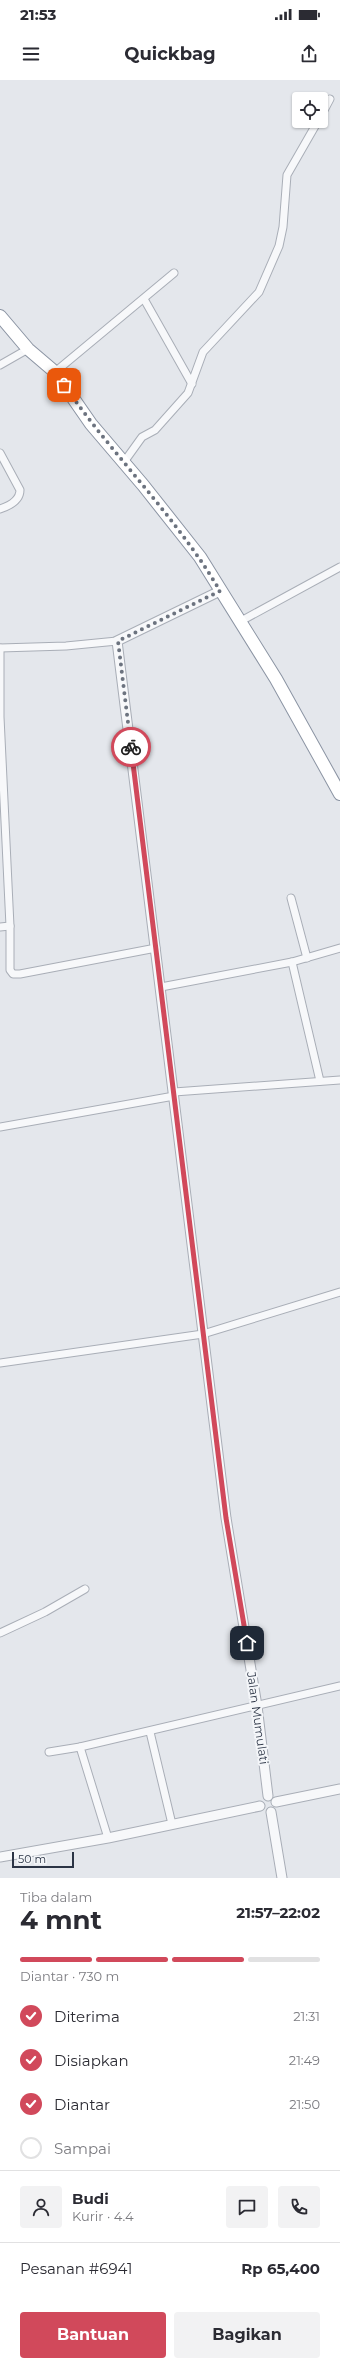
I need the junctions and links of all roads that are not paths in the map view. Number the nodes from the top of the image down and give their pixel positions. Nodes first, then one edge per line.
1 (330, 99) dead end
2 (328, 103) edge
3 (314, 128) edge
4 (174, 273) dead end
5 (144, 299) junction
6 (0, 316) edge
7 (28, 349) junction
8 (0, 365) edge
9 (55, 372) junction
10 (192, 384) junction
11 (0, 453) edge
12 (124, 462) junction
13 (0, 509) edge
14 (340, 567) edge
15 (220, 591) junction
16 (241, 621) junction
17 (118, 641) junction
18 (0, 648) edge
19 (0, 717) edge
20 (340, 794) edge
21 (291, 898) dead end
22 (0, 926) edge
23 (10, 926) junction
24 (156, 948) junction
25 (340, 948) edge
26 (307, 958) junction
27 (292, 962) junction
28 (161, 987) junction
29 (340, 1080) edge
30 (320, 1081) junction
31 (174, 1094) junction
32 (0, 1127) edge
33 (340, 1292) edge
34 (203, 1334) junction
35 (0, 1362) edge
36 (85, 1589) dead end
37 (0, 1633) edge
38 (340, 1686) edge
39 (257, 1706) junction
40 (150, 1732) junction
41 (80, 1747) junction
42 (49, 1752) dead end
43 (340, 1789) edge
44 (268, 1796) junction
45 (276, 1802) junction
46 (260, 1806) junction
47 (271, 1812) junction
48 (172, 1824) junction
49 (108, 1838) junction
50 (0, 1857) edge
51 (282, 1878) edge

1 - 2 street
3 - 10 street
4 - 5 street
5 - 9 street
5 - 10 street
6 - 7 highway
7 - 8 street
7 - 9 highway
9 - 12 highway
10 - 12 street
11 - 13 street
12 - 15 highway
14 - 16 street
15 - 16 highway
15 - 17 street
16 - 20 highway
17 - 18 street
17 - 24 street, Jalan Mumulati
18 - 19 street
19 - 23 street
21 - 26 street
22 - 23 street
23 - 24 street
24 - 28 street, Jalan Mumulati
25 - 26 street
26 - 27 street
27 - 28 street
27 - 30 street
28 - 31 street, Jalan Mumulati
29 - 30 street
30 - 31 street
31 - 32 street
31 - 34 street, Jalan Mumulati
33 - 34 street
34 - 35 street
34 - 39 street, Jalan Mumulati
36 - 37 street
38 - 39 street
39 - 40 street
39 - 44 street, Jalan Mumulati
40 - 41 street
40 - 48 street
41 - 42 street
41 - 49 street
43 - 45 street
44 - 45 street
44 - 46 street
45 - 47 street
46 - 47 street
46 - 48 street
47 - 51 street
48 - 49 street
49 - 50 street

